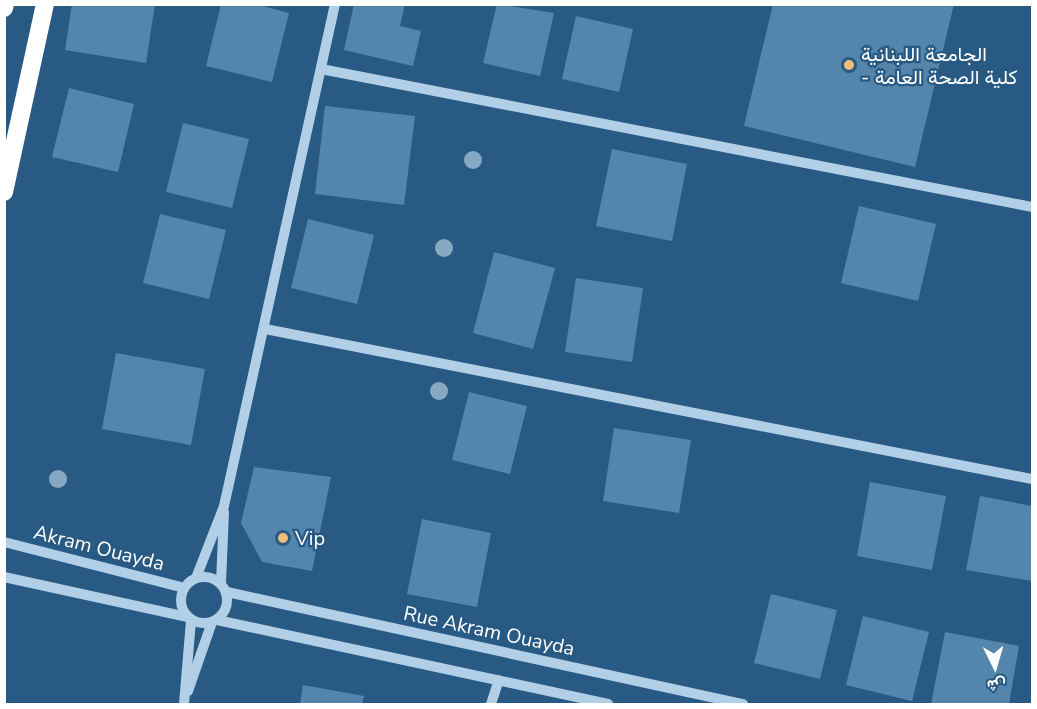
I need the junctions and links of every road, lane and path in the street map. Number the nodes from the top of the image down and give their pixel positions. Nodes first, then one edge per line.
1 (45, 4) edge
2 (335, 4) edge
3 (321, 69) junction
4 (4, 192) edge
5 (1032, 207) edge
6 (266, 329) junction
7 (1032, 479) edge
8 (224, 506) junction
9 (4, 542) edge
10 (4, 577) edge
11 (196, 578) junction
12 (184, 588) junction
13 (224, 588) junction
14 (189, 618) junction
15 (214, 622) junction
16 (499, 680) junction
17 (184, 700) edge
18 (491, 705) edge
19 (608, 705) edge
20 (743, 705) edge

1 - 4 highway
2 - 3 street
3 - 5 street
3 - 6 street
6 - 7 street
6 - 8 street
8 - 11 street
8 - 13 street
9 - 12 street, Akram Ouayda
10 - 14 street
11 - 12 street
11 - 13 street
12 - 14 street
13 - 15 street
13 - 20 street, Rue Akram Ouayda
14 - 15 street
14 - 17 street
15 - 16 street
15 - 17 street
16 - 18 street
16 - 19 street

